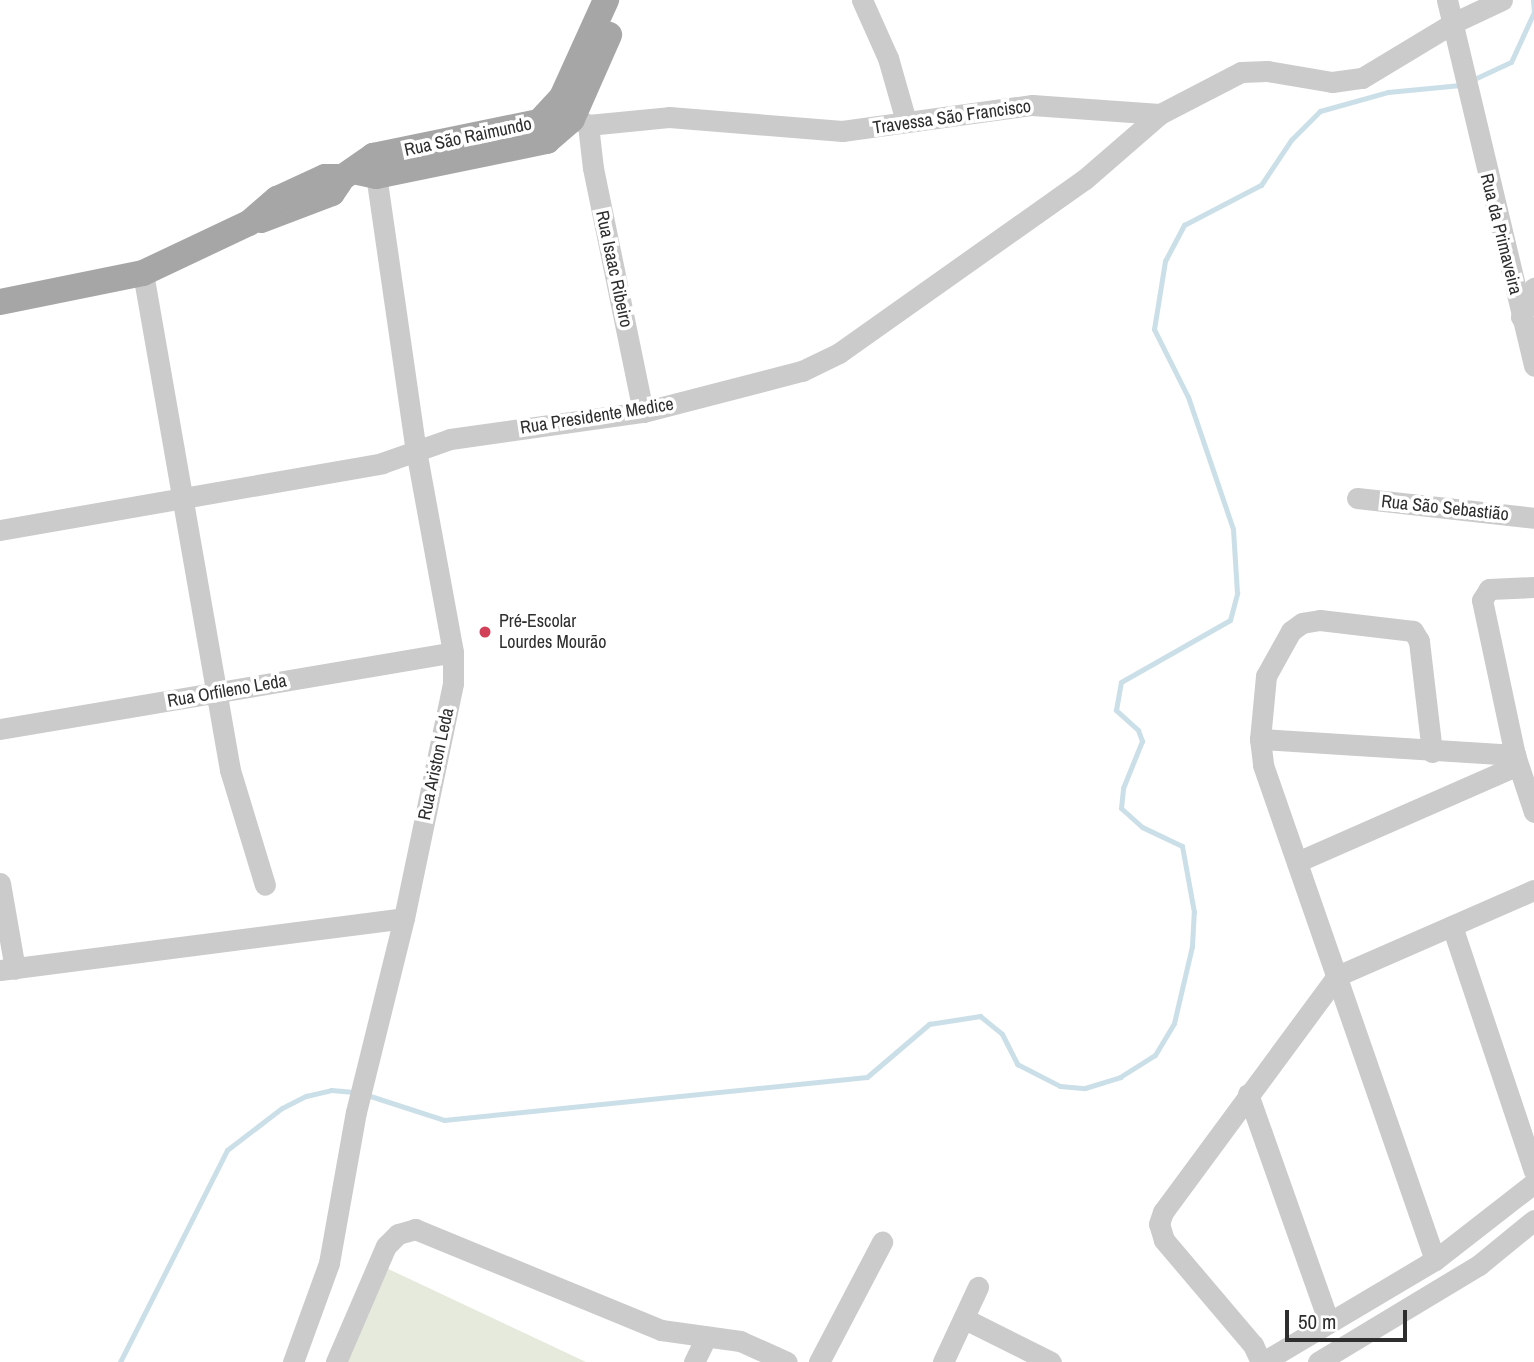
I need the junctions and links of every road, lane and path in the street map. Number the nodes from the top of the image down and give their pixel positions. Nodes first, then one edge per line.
1 (606, 0) edge
2 (624, 0) edge
3 (1447, 0) edge
4 (859, 2) edge
5 (1494, 4) edge
6 (1454, 31) junction
7 (1160, 114) junction
8 (569, 121) junction
9 (906, 121) junction
10 (361, 170) junction
11 (143, 273) junction
12 (1534, 288) edge
13 (0, 302) edge
14 (1521, 317) junction
15 (1534, 366) edge
16 (643, 412) junction
17 (416, 450) junction
18 (180, 498) junction
19 (1357, 498) dead end
20 (1534, 518) edge
21 (0, 530) edge
22 (1534, 587) edge
23 (453, 652) junction
24 (216, 692) junction
25 (0, 729) edge
26 (1260, 739) junction
27 (1432, 752) junction
28 (1517, 760) junction
29 (1534, 812) edge
30 (1297, 862) junction
31 (0, 883) edge
32 (265, 885) dead end
33 (1534, 890) edge
34 (404, 918) junction
35 (1452, 926) junction
36 (8, 970) edge
37 (1337, 976) junction
38 (1248, 1094) junction
39 (1534, 1171) edge
40 (1534, 1183) edge
41 (1534, 1220) edge
42 (882, 1242) dead end
43 (1435, 1260) junction
44 (978, 1287) dead end
45 (965, 1319) junction
46 (1328, 1320) junction
47 (706, 1337) junction
48 (1353, 1355) edge
49 (293, 1362) edge
50 (336, 1362) edge
51 (694, 1362) edge
52 (787, 1362) edge
53 (819, 1362) edge
54 (943, 1362) edge
55 (1051, 1362) edge
56 (1262, 1362) edge
57 (1318, 1362) edge

1 - 8 main road
2 - 8 main road
3 - 6 street, Rua da Primaveira
4 - 9 street
5 - 6 street
6 - 7 street
6 - 14 street, Rua da Primaveira
7 - 9 street, Travessa São Francisco
7 - 16 street, Rua Presidente Medice
8 - 9 street, Travessa São Francisco
8 - 10 main road, Rua São Raimundo
8 - 16 street, Rua Isaac Ribeiro
10 - 11 main road, Rua São Raimundo
10 - 17 street, Rua Ariston Leda
11 - 13 main road, Rua São Raimundo
11 - 18 street
12 - 14 street
14 - 15 street, Rua da Primaveira
16 - 17 street, Rua Presidente Medice
17 - 18 street, Rua Presidente Medice
17 - 23 street, Rua Ariston Leda
18 - 21 street, Rua Presidente Medice
18 - 24 street
19 - 20 street, Rua São Sebastião
22 - 28 street
23 - 24 street, Rua Orfileno Leda
23 - 34 street, Rua Ariston Leda
24 - 25 street, Rua Orfileno Leda
24 - 32 street
26 - 27 street
26 - 27 street
26 - 30 street
27 - 28 street
28 - 29 street
28 - 30 street
30 - 37 street
31 - 36 street
33 - 35 street
34 - 36 street
34 - 49 street, Rua Ariston Leda
35 - 37 street
35 - 39 street
37 - 38 street
37 - 43 street
38 - 46 street
38 - 56 street
40 - 43 street
41 - 48 street
42 - 53 street
43 - 46 street
44 - 45 street
45 - 54 street
45 - 55 street
46 - 56 street
47 - 50 street
47 - 51 street
47 - 52 street
48 - 57 street

